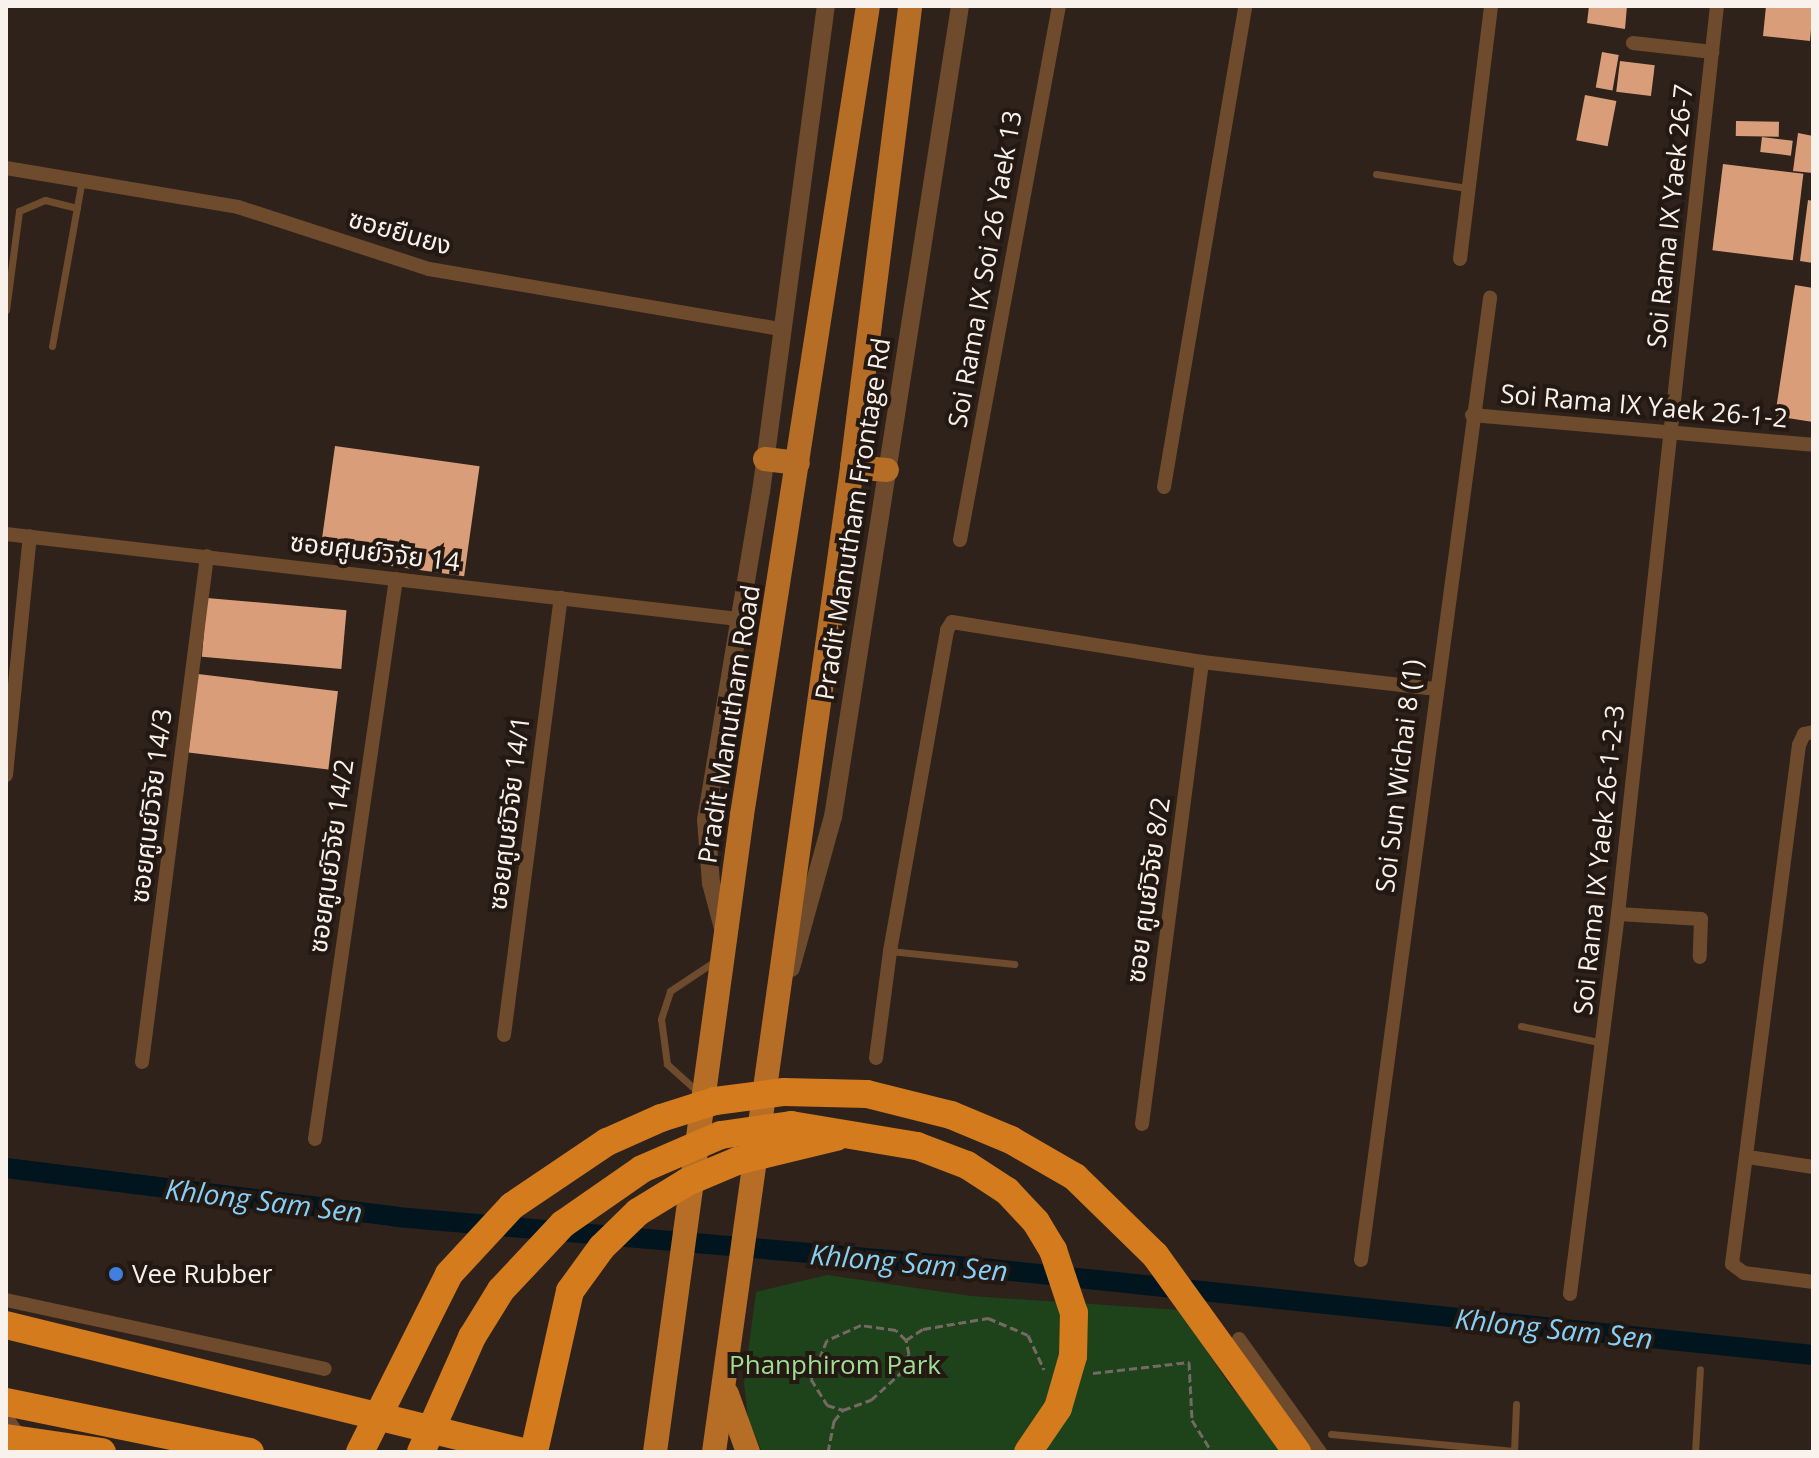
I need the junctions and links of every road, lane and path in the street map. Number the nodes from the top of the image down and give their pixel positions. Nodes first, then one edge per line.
1 (826, 6) edge
2 (868, 6) edge
3 (910, 6) edge
4 (960, 6) edge
5 (1059, 6) edge
6 (1245, 6) edge
7 (1491, 6) edge
8 (1717, 6) edge
9 (1633, 43) dead end
10 (1712, 52) junction
11 (6, 168) edge
12 (1376, 174) dead end
13 (82, 178) junction
14 (1467, 188) junction
15 (77, 208) junction
16 (1460, 259) dead end
17 (1490, 298) dead end
18 (6, 310) edge
19 (784, 330) junction
20 (52, 346) dead end
21 (1472, 415) junction
22 (1670, 431) junction
23 (1813, 445) edge
24 (765, 459) junction
25 (798, 463) junction
26 (852, 467) junction
27 (887, 470) junction
28 (1164, 487) dead end
29 (6, 534) edge
30 (30, 536) junction
31 (960, 540) dead end
32 (207, 556) junction
33 (396, 579) junction
34 (561, 598) junction
35 (738, 619) junction
36 (1202, 662) junction
37 (1434, 689) junction
38 (1813, 732) edge
39 (6, 775) edge
40 (1618, 914) junction
41 (725, 949) junction
42 (890, 951) junction
43 (1700, 957) dead end
44 (1014, 964) dead end
45 (1521, 1026) dead end
46 (773, 1034) junction
47 (504, 1035) dead end
48 (1603, 1043) junction
49 (876, 1058) dead end
50 (142, 1062) dead end
51 (706, 1099) junction
52 (1142, 1124) dead end
53 (852, 1134) junction
54 (315, 1139) dead end
55 (1748, 1157) junction
56 (1813, 1167) edge
57 (1361, 1260) dead end
58 (1813, 1282) edge
59 (1570, 1294) dead end
60 (6, 1300) edge
61 (6, 1325) edge
62 (1239, 1339) dead end
63 (1257, 1366) junction
64 (325, 1369) dead end
65 (1700, 1369) dead end
66 (724, 1380) junction
67 (1228, 1383) dead end
68 (6, 1402) edge
69 (1516, 1404) dead end
70 (843, 1410) junction
71 (6, 1417) edge
72 (1331, 1434) dead end
73 (6, 1438) edge
74 (1404, 1441) junction
75 (1458, 1449) edge
76 (29, 1452) edge
77 (102, 1452) edge
78 (250, 1452) edge
79 (360, 1452) edge
80 (421, 1452) edge
81 (523, 1452) edge
82 (534, 1452) edge
83 (655, 1452) edge
84 (714, 1452) edge
85 (748, 1452) edge
86 (828, 1452) edge
87 (1028, 1452) edge
88 (1297, 1452) edge
89 (1320, 1452) edge
90 (1404, 1452) edge
91 (1514, 1452) edge
92 (1695, 1452) edge

1 - 19 street
2 - 25 main road, Pradit Manutham Road
3 - 26 main road
4 - 27 street, Pradit Manutham Frontage Rd
5 - 31 street, Soi Rama IX Soi 26 Yaek 13
6 - 28 street
7 - 14 street
8 - 10 street, Soi Rama IX Yaek 26-7
9 - 10 street
10 - 22 street, Soi Rama IX Yaek 26-7
11 - 13 street, ซอยยืนยง
12 - 14 lane
13 - 15 lane
13 - 19 street, ซอยยืนยง
14 - 16 street
15 - 18 lane
15 - 20 lane
17 - 21 street, Soi Sun Wichai 8 (1)
19 - 24 street
21 - 22 street, Soi Rama IX Yaek 26-1-2
21 - 37 street, Soi Sun Wichai 8 (1)
22 - 23 street, Soi Rama IX Yaek 26-1-2
22 - 40 street, Soi Rama IX Yaek 26-1-2-3
24 - 25 main road
24 - 35 street
25 - 41 main road, Pradit Manutham Road
26 - 27 main road
26 - 46 main road
27 - 46 street, Pradit Manutham Frontage Rd
29 - 30 street, ซอยศูนย์วิจัย 14
30 - 32 street, ซอยศูนย์วิจัย 14
30 - 39 street
32 - 33 street, ซอยศูนย์วิจัย 14
32 - 50 street, ซอยศูนย์วิจัย 14/3
33 - 34 street, ซอยศูนย์วิจัย 14
33 - 54 street, ซอยศูนย์วิจัย 14/2
34 - 35 street, ซอยศูนย์วิจัย 14
34 - 47 street, ซอยศูนย์วิจัย 14/1
35 - 41 street
36 - 37 street
36 - 42 street
36 - 52 street, ซอย ศูนย์วิจัย 8/2
37 - 57 street, Soi Sun Wichai 8 (1)
38 - 55 street
40 - 43 street
40 - 48 street, Soi Rama IX Yaek 26-1-2-3
41 - 51 main road, Pradit Manutham Road
41 - 51 lane
42 - 44 lane
42 - 49 street
45 - 48 lane
46 - 66 main road
48 - 59 street, Soi Rama IX Yaek 26-1-2-3
51 - 83 main road, Pradit Manutham Road
53 - 80 highway
53 - 82 highway
53 - 87 highway
55 - 56 street
55 - 58 street
60 - 64 street
61 - 81 highway
62 - 63 street
63 - 67 street
63 - 89 street
65 - 92 lane
66 - 84 main road
66 - 85 main road
68 - 78 highway
69 - 91 lane
70 - 70 path
70 - 86 path
71 - 76 street
72 - 74 lane
73 - 77 highway
74 - 75 lane
74 - 90 lane
75 - 91 lane
79 - 88 highway

